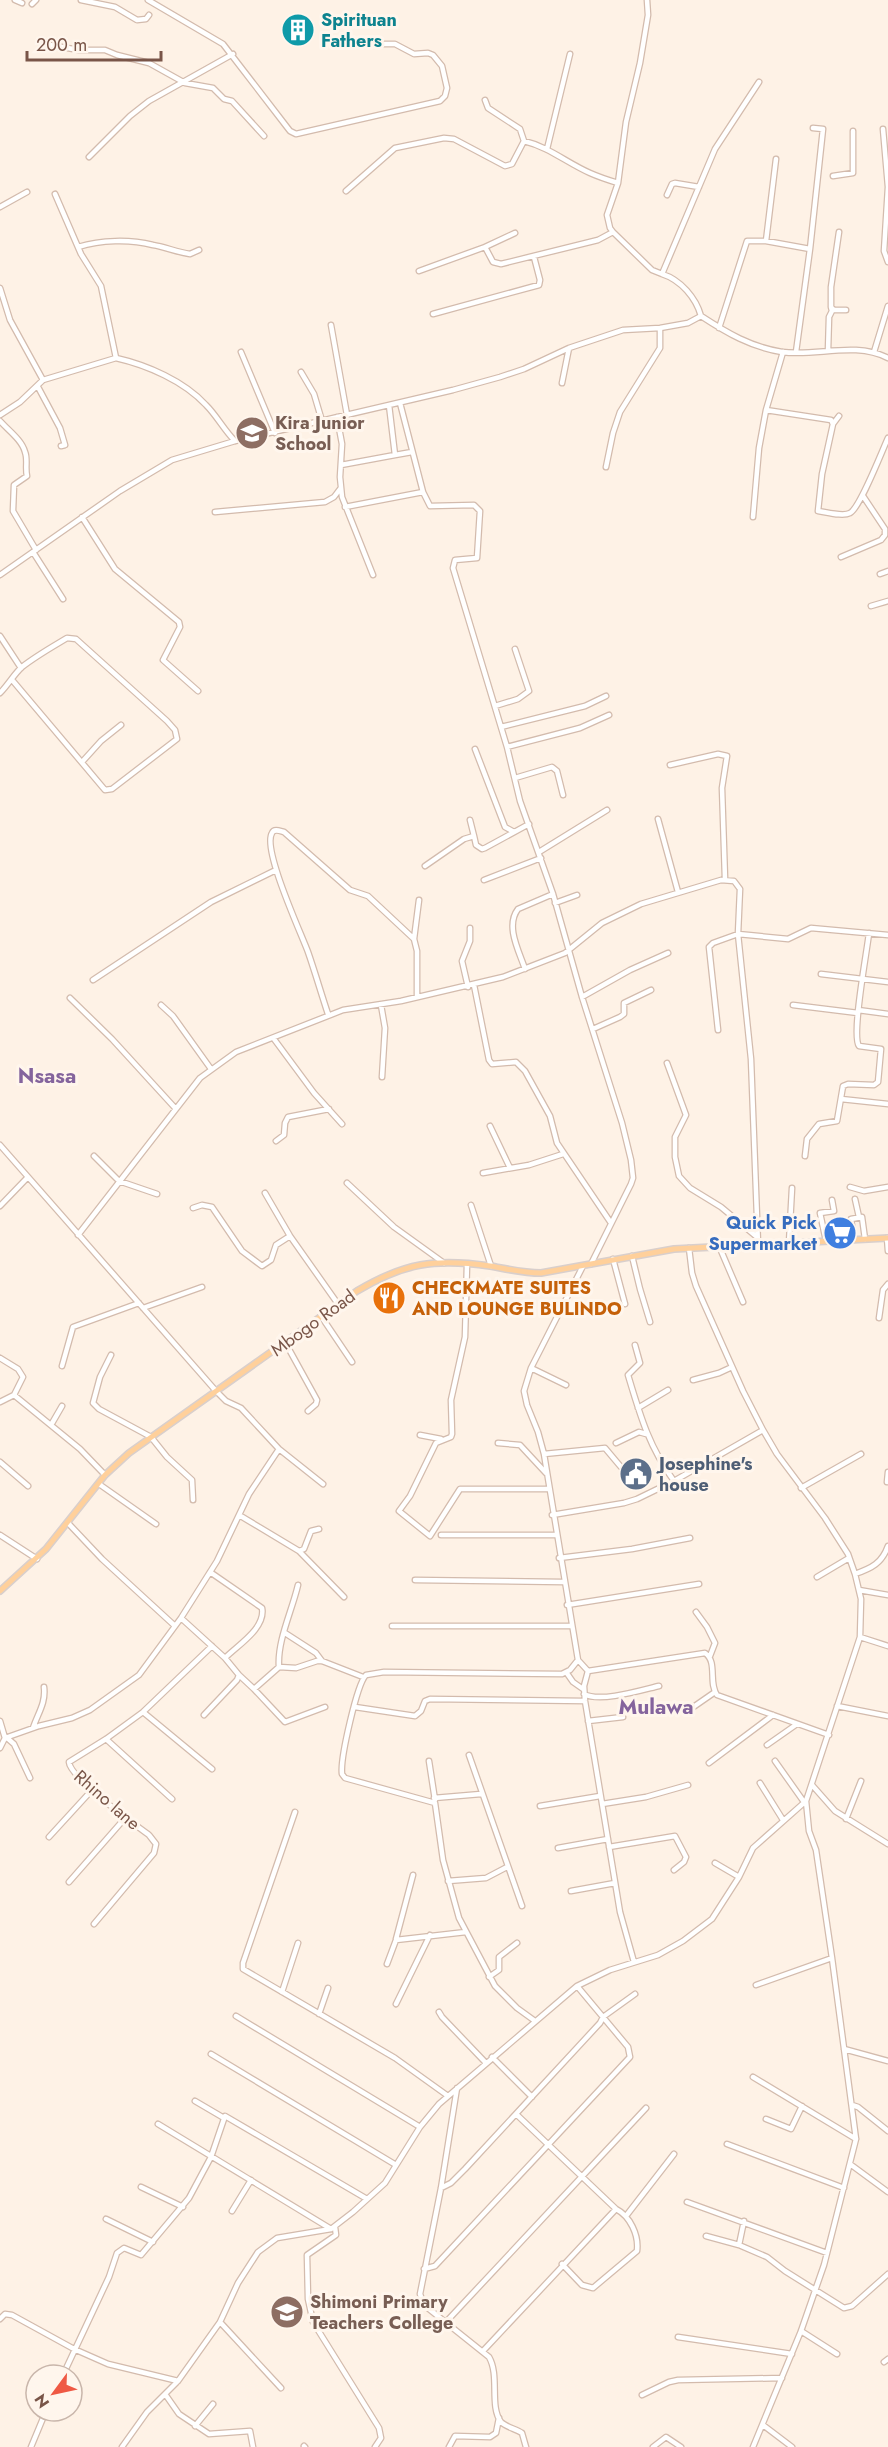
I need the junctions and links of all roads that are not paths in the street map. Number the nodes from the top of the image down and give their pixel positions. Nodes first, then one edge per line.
1 (15, 0) edge
2 (81, 0) edge
3 (148, 0) edge
4 (647, 0) edge
5 (22, 3) dead end
6 (149, 15) dead end
7 (44, 44) dead end
8 (347, 46) dead end
9 (233, 54) junction
10 (570, 54) dead end
11 (759, 82) dead end
12 (185, 83) junction
13 (485, 100) dead end
14 (813, 128) dead end
15 (883, 129) dead end
16 (854, 131) dead end
17 (264, 136) dead end
18 (524, 141) junction
19 (548, 149) junction
20 (89, 157) dead end
21 (776, 159) dead end
22 (833, 176) dead end
23 (618, 183) junction
24 (699, 187) junction
25 (27, 192) dead end
26 (346, 192) dead end
27 (54, 194) dead end
28 (667, 195) dead end
29 (0, 207) edge
30 (613, 232) junction
31 (840, 232) dead end
32 (515, 233) dead end
33 (766, 241) junction
34 (78, 247) junction
35 (484, 247) junction
36 (810, 249) junction
37 (199, 250) dead end
38 (534, 257) junction
39 (888, 262) edge
40 (419, 271) dead end
41 (662, 274) junction
42 (1, 291) edge
43 (888, 306) edge
44 (831, 307) junction
45 (846, 310) dead end
46 (433, 314) dead end
47 (701, 316) junction
48 (331, 325) dead end
49 (660, 328) junction
50 (719, 328) junction
51 (569, 348) junction
52 (828, 351) junction
53 (241, 352) dead end
54 (783, 352) junction
55 (796, 352) junction
56 (874, 352) junction
57 (116, 358) junction
58 (888, 358) edge
59 (301, 372) dead end
60 (43, 380) junction
61 (562, 383) dead end
62 (38, 387) junction
63 (400, 403) junction
64 (389, 405) junction
65 (766, 410) junction
66 (0, 414) edge
67 (347, 415) junction
68 (839, 416) dead end
69 (337, 417) junction
70 (0, 421) edge
71 (322, 421) junction
72 (833, 424) junction
73 (225, 431) junction
74 (275, 433) junction
75 (888, 438) edge
76 (235, 441) junction
77 (61, 446) dead end
78 (220, 446) junction
79 (412, 452) junction
80 (395, 455) junction
81 (341, 465) junction
82 (606, 467) dead end
83 (340, 489) junction
84 (423, 492) junction
85 (863, 496) junction
86 (345, 507) junction
87 (215, 512) dead end
88 (82, 517) junction
89 (753, 517) dead end
90 (34, 551) junction
91 (841, 557) dead end
92 (888, 572) edge
93 (880, 574) dead end
94 (0, 575) edge
95 (373, 575) dead end
96 (63, 598) dead end
97 (888, 601) edge
98 (871, 606) dead end
99 (0, 636) edge
100 (515, 649) dead end
101 (21, 668) junction
102 (13, 681) junction
103 (198, 691) dead end
104 (0, 693) edge
105 (606, 696) dead end
106 (495, 706) junction
107 (609, 715) dead end
108 (121, 725) dead end
109 (501, 727) junction
110 (507, 747) junction
111 (475, 749) dead end
112 (82, 762) junction
113 (670, 765) dead end
114 (515, 778) junction
115 (563, 795) dead end
116 (607, 810) dead end
117 (658, 819) dead end
118 (470, 820) dead end
119 (529, 824) junction
120 (514, 832) junction
121 (474, 836) junction
122 (539, 852) junction
123 (541, 858) junction
124 (425, 866) dead end
125 (276, 870) junction
126 (725, 879) junction
127 (484, 880) dead end
128 (678, 892) junction
129 (553, 894) junction
130 (577, 895) dead end
131 (419, 900) dead end
132 (555, 903) junction
133 (470, 928) dead end
134 (869, 933) junction
135 (738, 934) junction
136 (888, 934) edge
137 (414, 939) junction
138 (569, 950) junction
139 (668, 953) dead end
140 (525, 969) junction
141 (821, 974) dead end
142 (93, 980) dead end
143 (863, 980) junction
144 (888, 982) edge
145 (474, 985) junction
146 (468, 987) junction
147 (651, 990) dead end
148 (417, 997) junction
149 (582, 997) junction
150 (70, 998) dead end
151 (161, 1005) dead end
152 (381, 1005) junction
153 (793, 1005) dead end
154 (858, 1011) junction
155 (328, 1014) junction
156 (888, 1014) edge
157 (593, 1029) junction
158 (718, 1030) dead end
159 (274, 1039) junction
160 (881, 1049) junction
161 (888, 1050) edge
162 (667, 1063) dead end
163 (211, 1069) junction
164 (382, 1077) dead end
165 (841, 1099) junction
166 (888, 1104) edge
167 (176, 1109) junction
168 (329, 1109) junction
169 (342, 1124) dead end
170 (490, 1126) dead end
171 (276, 1141) dead end
172 (0, 1145) edge
173 (564, 1154) junction
174 (94, 1156) dead end
175 (805, 1156) dead end
176 (510, 1168) junction
177 (483, 1173) dead end
178 (28, 1176) junction
179 (119, 1181) junction
180 (347, 1184) dead end
181 (850, 1187) dead end
182 (888, 1187) edge
183 (792, 1188) dead end
184 (265, 1193) dead end
185 (157, 1194) dead end
186 (855, 1199) dead end
187 (832, 1200) dead end
188 (471, 1205) dead end
189 (0, 1206) edge
190 (193, 1208) dead end
191 (859, 1217) junction
192 (611, 1223) junction
193 (78, 1236) junction
194 (290, 1236) junction
195 (757, 1237) junction
196 (887, 1238) edge
197 (854, 1239) junction
198 (865, 1239) junction
199 (826, 1241) junction
200 (789, 1243) junction
201 (758, 1244) junction
202 (719, 1246) junction
203 (689, 1248) junction
204 (888, 1251) edge
205 (632, 1256) junction
206 (613, 1259) junction
207 (444, 1263) junction
208 (466, 1264) junction
209 (591, 1264) junction
210 (491, 1266) junction
211 (583, 1266) junction
212 (888, 1284) edge
213 (202, 1287) dead end
214 (742, 1302) dead end
215 (139, 1303) junction
216 (338, 1304) junction
217 (625, 1304) dead end
218 (143, 1308) junction
219 (321, 1316) junction
220 (879, 1318) dead end
221 (651, 1322) dead end
222 (285, 1342) junction
223 (635, 1345) dead end
224 (111, 1355) dead end
225 (0, 1358) edge
226 (352, 1362) dead end
227 (62, 1366) dead end
228 (732, 1366) junction
229 (531, 1368) junction
230 (693, 1380) dead end
231 (566, 1385) dead end
232 (668, 1390) dead end
233 (216, 1392) junction
234 (14, 1395) junction
235 (1, 1400) edge
236 (62, 1406) dead end
237 (638, 1408) junction
238 (308, 1411) dead end
239 (51, 1425) junction
240 (763, 1430) junction
241 (646, 1434) junction
242 (420, 1436) dead end
243 (151, 1437) junction
244 (442, 1439) junction
245 (498, 1443) dead end
246 (616, 1443) dead end
247 (279, 1449) junction
248 (544, 1454) junction
249 (861, 1454) dead end
250 (0, 1462) edge
251 (621, 1467) dead end
252 (888, 1472) edge
253 (546, 1473) junction
254 (105, 1475) junction
255 (674, 1481) junction
256 (887, 1482) edge
257 (99, 1484) junction
258 (323, 1484) dead end
259 (28, 1486) dead end
260 (801, 1488) junction
261 (549, 1489) junction
262 (192, 1500) dead end
263 (239, 1515) junction
264 (552, 1515) junction
265 (68, 1523) junction
266 (156, 1524) dead end
267 (319, 1529) dead end
268 (0, 1535) edge
269 (556, 1535) junction
270 (441, 1536) dead end
271 (690, 1538) dead end
272 (888, 1546) edge
273 (299, 1551) junction
274 (559, 1558) junction
275 (849, 1558) junction
276 (37, 1559) junction
277 (210, 1572) junction
278 (855, 1574) junction
279 (817, 1577) dead end
280 (415, 1580) dead end
281 (563, 1582) junction
282 (699, 1584) dead end
283 (298, 1585) dead end
284 (0, 1590) edge
285 (859, 1590) junction
286 (888, 1595) edge
287 (344, 1597) dead end
288 (567, 1605) junction
289 (696, 1612) dead end
290 (181, 1618) junction
291 (175, 1626) junction
292 (392, 1626) dead end
293 (571, 1626) junction
294 (285, 1633) junction
295 (860, 1637) junction
296 (212, 1646) junction
297 (888, 1646) edge
298 (710, 1656) junction
299 (225, 1658) junction
300 (578, 1660) junction
301 (322, 1661) junction
302 (279, 1667) junction
303 (588, 1671) junction
304 (566, 1672) junction
305 (239, 1675) junction
306 (363, 1677) junction
307 (659, 1686) dead end
308 (44, 1687) dead end
309 (254, 1689) junction
310 (584, 1692) junction
311 (715, 1692) junction
312 (585, 1701) junction
313 (837, 1706) junction
314 (325, 1707) dead end
315 (355, 1707) junction
316 (689, 1710) dead end
317 (143, 1712) junction
318 (204, 1715) dead end
319 (772, 1715) junction
320 (888, 1716) edge
321 (623, 1717) dead end
322 (0, 1721) edge
323 (588, 1721) junction
324 (797, 1724) junction
325 (33, 1728) junction
326 (829, 1735) junction
327 (6, 1738) junction
328 (106, 1739) junction
329 (767, 1745) dead end
330 (0, 1748) edge
331 (469, 1755) dead end
332 (429, 1761) dead end
333 (775, 1761) dead end
334 (709, 1763) dead end
335 (212, 1769) dead end
336 (30, 1778) dead end
337 (861, 1781) dead end
338 (760, 1783) dead end
339 (688, 1785) dead end
340 (812, 1785) junction
341 (92, 1790) junction
342 (481, 1794) junction
343 (600, 1796) junction
344 (172, 1799) dead end
345 (435, 1800) junction
346 (805, 1802) junction
347 (602, 1804) junction
348 (540, 1806) dead end
349 (295, 1812) dead end
350 (126, 1817) junction
351 (846, 1819) junction
352 (783, 1820) junction
353 (50, 1837) dead end
354 (608, 1839) junction
355 (888, 1844) edge
356 (558, 1848) dead end
357 (609, 1848) junction
358 (715, 1863) dead end
359 (507, 1867) junction
360 (674, 1870) dead end
361 (413, 1875) dead end
362 (739, 1877) junction
363 (448, 1881) junction
364 (69, 1882) dead end
365 (615, 1883) junction
366 (571, 1891) dead end
367 (522, 1906) dead end
368 (94, 1923) dead end
369 (466, 1932) junction
370 (430, 1935) junction
371 (396, 1940) junction
372 (298, 1943) dead end
373 (517, 1943) dead end
374 (832, 1958) junction
375 (634, 1962) junction
376 (387, 1964) dead end
377 (489, 1977) junction
378 (756, 1985) dead end
379 (577, 1986) junction
380 (328, 1988) dead end
381 (282, 1992) junction
382 (635, 1994) dead end
383 (396, 2004) dead end
384 (439, 2012) dead end
385 (319, 2014) junction
386 (236, 2016) dead end
387 (603, 2017) junction
388 (535, 2021) junction
389 (844, 2049) junction
390 (211, 2054) dead end
391 (492, 2057) junction
392 (888, 2061) edge
393 (486, 2063) junction
394 (753, 2077) dead end
395 (457, 2088) junction
396 (448, 2096) junction
397 (532, 2097) junction
398 (195, 2100) dead end
399 (852, 2105) junction
400 (802, 2106) junction
401 (646, 2108) dead end
402 (516, 2114) junction
403 (224, 2118) junction
404 (766, 2119) dead end
405 (158, 2124) dead end
406 (420, 2127) junction
407 (888, 2131) edge
408 (856, 2139) junction
409 (727, 2144) dead end
410 (549, 2145) junction
411 (674, 2154) dead end
412 (211, 2157) junction
413 (396, 2164) junction
414 (850, 2164) junction
415 (583, 2176) junction
416 (251, 2180) junction
417 (141, 2187) dead end
418 (441, 2188) junction
419 (844, 2188) junction
420 (888, 2192) edge
421 (367, 2199) junction
422 (687, 2202) dead end
423 (183, 2207) junction
424 (615, 2209) junction
425 (232, 2211) dead end
426 (626, 2216) junction
427 (106, 2219) dead end
428 (744, 2221) junction
429 (333, 2228) junction
430 (706, 2236) dead end
431 (153, 2242) junction
432 (739, 2245) junction
433 (826, 2253) junction
434 (562, 2264) junction
435 (424, 2269) junction
436 (888, 2274) edge
437 (815, 2289) junction
438 (0, 2319) edge
439 (220, 2322) junction
440 (446, 2322) junction
441 (801, 2331) junction
442 (678, 2337) dead end
443 (74, 2349) junction
444 (483, 2351) junction
445 (792, 2354) junction
446 (837, 2354) dead end
447 (68, 2363) edge
448 (782, 2378) junction
449 (178, 2382) junction
450 (281, 2388) dead end
451 (165, 2394) junction
452 (642, 2395) dead end
453 (213, 2404) dead end
454 (499, 2418) junction
455 (41, 2423) edge
456 (762, 2425) junction
457 (195, 2426) junction
458 (31, 2447) edge
459 (122, 2447) edge
460 (253, 2447) edge
461 (375, 2447) edge
462 (449, 2447) edge
463 (526, 2447) edge
464 (653, 2447) edge
465 (681, 2447) edge
466 (753, 2447) edge
467 (792, 2447) edge

1 - 5 street
2 - 6 street
3 - 9 street
4 - 23 street
7 - 12 street
8 - 9 street
9 - 12 street
10 - 19 street
11 - 24 street
12 - 17 street
12 - 20 street
13 - 18 street
14 - 36 street
15 - 39 street
16 - 22 street
18 - 19 street
18 - 26 street
19 - 23 street
21 - 33 street
23 - 30 street
24 - 28 street
24 - 41 street
25 - 29 street
27 - 34 street
30 - 38 street
30 - 41 street
31 - 44 street
32 - 35 street
33 - 36 street
33 - 50 street
34 - 37 street
34 - 57 street
35 - 38 street
35 - 40 street
36 - 55 street
38 - 46 street
41 - 47 street
42 - 60 street
43 - 56 street
44 - 45 street
44 - 52 street
47 - 49 street
47 - 50 street
48 - 67 street
49 - 51 street
49 - 82 street
50 - 54 street
51 - 61 street
51 - 63 street
52 - 55 street
52 - 56 street
53 - 74 street
54 - 55 street
54 - 65 street
56 - 58 street
57 - 60 street
57 - 73 street
59 - 71 street
60 - 62 street
62 - 66 street
62 - 77 street
63 - 64 street
63 - 79 street
64 - 67 street
64 - 80 street
65 - 72 street
65 - 89 street
67 - 69 street
68 - 72 street
69 - 71 street
69 - 81 street
70 - 90 street
71 - 74 street
72 - 85 street
73 - 76 street
73 - 78 street
74 - 76 street
75 - 85 street
76 - 78 street
78 - 88 street
79 - 80 street
79 - 84 street
80 - 81 street
81 - 83 street
83 - 86 street
83 - 87 street
84 - 86 street
84 - 106 street
85 - 91 street
86 - 95 street
88 - 90 street
88 - 103 street
90 - 94 street
90 - 96 street
92 - 93 street
97 - 98 street
99 - 101 street
100 - 106 street
101 - 102 street
101 - 112 street
102 - 104 street
102 - 112 street
105 - 109 street
106 - 109 street
107 - 110 street
108 - 112 street
109 - 110 street
110 - 114 street
111 - 120 street
113 - 126 street
114 - 115 street
114 - 119 street
116 - 122 street
117 - 128 street
118 - 121 street
119 - 120 street
119 - 122 street
120 - 121 street
121 - 124 street
122 - 123 street
123 - 127 street
123 - 129 street
125 - 137 street
125 - 142 street
125 - 155 street
126 - 128 street
126 - 135 street
128 - 138 street
129 - 132 street
129 - 140 street
130 - 132 street
131 - 137 street
132 - 138 street
133 - 146 street
134 - 135 street
134 - 136 street
134 - 143 street
135 - 158 street
135 - 195 street
137 - 148 street
138 - 140 street
138 - 149 street
139 - 149 street
140 - 145 street
141 - 143 street
143 - 144 street
143 - 154 street
145 - 146 street
145 - 173 street
146 - 148 street
147 - 157 street
148 - 152 street
149 - 157 street
150 - 167 street
151 - 163 street
152 - 155 street
152 - 164 street
153 - 154 street
154 - 156 street
154 - 160 street
155 - 159 street
157 - 192 street
159 - 163 street
159 - 168 street
160 - 161 street
160 - 165 street
162 - 195 street
163 - 167 street
165 - 166 street
165 - 175 street
167 - 179 street
168 - 169 street
168 - 171 street
170 - 176 street
172 - 178 street
173 - 176 street
173 - 192 street
174 - 179 street
176 - 177 street
178 - 189 street
178 - 193 street
179 - 185 street
179 - 193 street
180 - 207 street
181 - 182 street
183 - 200 street
184 - 194 street
186 - 191 street
187 - 199 street
188 - 210 street
190 - 194 street
191 - 197 street
191 - 198 street
192 - 209 street
193 - 215 street
194 - 216 street
195 - 201 street
196 - 198 main road, Mbogo Road
196 - 204 street
197 - 198 main road, Mbogo Road
197 - 199 main road, Mbogo Road
199 - 200 main road, Mbogo Road
200 - 201 main road, Mbogo Road
201 - 202 main road, Mbogo Road
202 - 203 main road, Mbogo Road
202 - 214 street
203 - 205 main road, Mbogo Road
203 - 228 street
205 - 206 main road, Mbogo Road
205 - 221 street
206 - 209 main road, Mbogo Road
206 - 217 street
207 - 208 main road, Mbogo Road
207 - 216 main road, Mbogo Road
208 - 210 main road, Mbogo Road
208 - 244 street
209 - 211 main road, Mbogo Road
210 - 211 main road, Mbogo Road
211 - 229 street
212 - 220 street
213 - 218 street
215 - 218 street
215 - 227 street
216 - 219 main road, Mbogo Road
218 - 233 street
219 - 222 main road, Mbogo Road
219 - 226 street
222 - 233 main road, Mbogo Road
222 - 238 street
223 - 237 street
224 - 243 street
225 - 234 street
228 - 230 street
228 - 240 street
229 - 231 street
229 - 248 street
232 - 237 street
233 - 243 main road, Mbogo Road
233 - 247 street
234 - 235 street
234 - 239 street
236 - 239 street
237 - 241 street
239 - 254 street
240 - 255 street
240 - 260 street
241 - 246 street
241 - 255 street
242 - 244 street
243 - 254 main road, Mbogo Road
243 - 262 street
244 - 261 street
245 - 253 street
247 - 258 street
247 - 263 street
248 - 251 street
248 - 253 street
249 - 260 street
250 - 259 street
252 - 256 street
253 - 261 street
254 - 257 main road, Mbogo Road
255 - 264 street
257 - 265 main road, Mbogo Road
257 - 266 street
260 - 275 street
261 - 264 street
263 - 273 street
263 - 277 street
264 - 269 street
265 - 276 main road, Mbogo Road
265 - 291 street
267 - 273 street
268 - 276 street
269 - 270 street
269 - 274 street
271 - 274 street
272 - 278 street
273 - 287 street
274 - 281 street
275 - 278 street
275 - 279 street
276 - 284 main road, Mbogo Road
277 - 290 street
277 - 299 street
278 - 285 street
280 - 281 street
281 - 288 street
282 - 288 street
283 - 294 street
285 - 286 street
285 - 295 street
288 - 293 street
289 - 298 street
290 - 291 street
290 - 296 street
291 - 325 street
292 - 293 street
293 - 300 street
294 - 301 street
294 - 302 street
295 - 297 street
295 - 313 street
296 - 299 street
296 - 317 street, Rhino lane
298 - 303 street
298 - 311 street
299 - 305 street
300 - 303 street
300 - 304 street
301 - 302 street
301 - 306 street
302 - 309 street
303 - 310 street
304 - 306 street
304 - 310 street
305 - 309 street
305 - 318 street
306 - 315 street
307 - 310 street
308 - 325 street
309 - 314 street
310 - 312 street
311 - 316 street
311 - 319 street
312 - 315 street
312 - 323 street
313 - 320 street
313 - 326 street
315 - 345 street
317 - 328 street, Rhino lane
317 - 335 street
319 - 324 street
319 - 334 street
321 - 323 street
322 - 327 street
323 - 343 street
324 - 326 street
324 - 329 street
325 - 327 street
326 - 340 street
327 - 330 street
327 - 336 street
328 - 341 street, Rhino lane
328 - 344 street
331 - 342 street
332 - 345 street
333 - 346 street
337 - 351 street
338 - 352 street
339 - 347 street
340 - 346 street
340 - 351 street
341 - 350 street, Rhino lane
341 - 353 street
342 - 345 street
342 - 359 street
343 - 347 street
343 - 348 street
345 - 363 street
346 - 352 street
346 - 374 street
347 - 354 street
349 - 381 street
350 - 364 street
350 - 368 street, Rhino lane
351 - 355 street
352 - 362 street
354 - 356 street
354 - 357 street
357 - 360 street
357 - 365 street
358 - 362 street
359 - 363 street
359 - 367 street
361 - 371 street
362 - 375 street
363 - 369 street
365 - 366 street
365 - 375 street
369 - 370 street
369 - 377 street
370 - 371 street
370 - 383 street
371 - 376 street
372 - 381 street
373 - 377 street
374 - 378 street
374 - 389 street
375 - 379 street
377 - 388 street
379 - 387 street
379 - 388 street
380 - 385 street
381 - 385 street
382 - 387 street
384 - 393 street
385 - 396 street
386 - 406 street
387 - 397 street
387 - 410 street
388 - 391 street
389 - 392 street
389 - 399 street
390 - 413 street
391 - 393 street
391 - 397 street
393 - 395 street
394 - 400 street
395 - 396 street
395 - 418 street
396 - 406 street
397 - 402 street
398 - 403 street
399 - 407 street
399 - 408 street
400 - 404 street
400 - 408 street
401 - 415 street
402 - 410 street
402 - 418 street
403 - 412 street
403 - 421 street
405 - 412 street
406 - 413 street
408 - 414 street
409 - 419 street
410 - 415 street
410 - 435 street
411 - 426 street
412 - 416 street
412 - 423 street
413 - 421 street
414 - 419 street
414 - 420 street
415 - 424 street
415 - 440 street
416 - 425 street
416 - 429 street
417 - 423 street
418 - 435 street
419 - 433 street
421 - 429 street
422 - 428 street
423 - 431 street
424 - 426 street
424 - 434 street
426 - 434 street
427 - 431 street
428 - 432 street
428 - 433 street
429 - 439 street
429 - 461 street
430 - 432 street
431 - 443 street
432 - 437 street
433 - 437 street
434 - 444 street
435 - 440 street
436 - 437 street
437 - 441 street
438 - 443 street
439 - 449 street
439 - 450 street
440 - 444 street
441 - 445 street
441 - 446 street
442 - 445 street
443 - 447 street
443 - 449 street
444 - 454 street
445 - 448 street
448 - 452 street
448 - 456 street
449 - 451 street
451 - 457 street
451 - 459 street
453 - 457 street
454 - 462 street
454 - 463 street
455 - 458 street
456 - 466 street
456 - 467 street
457 - 460 street
464 - 465 street

